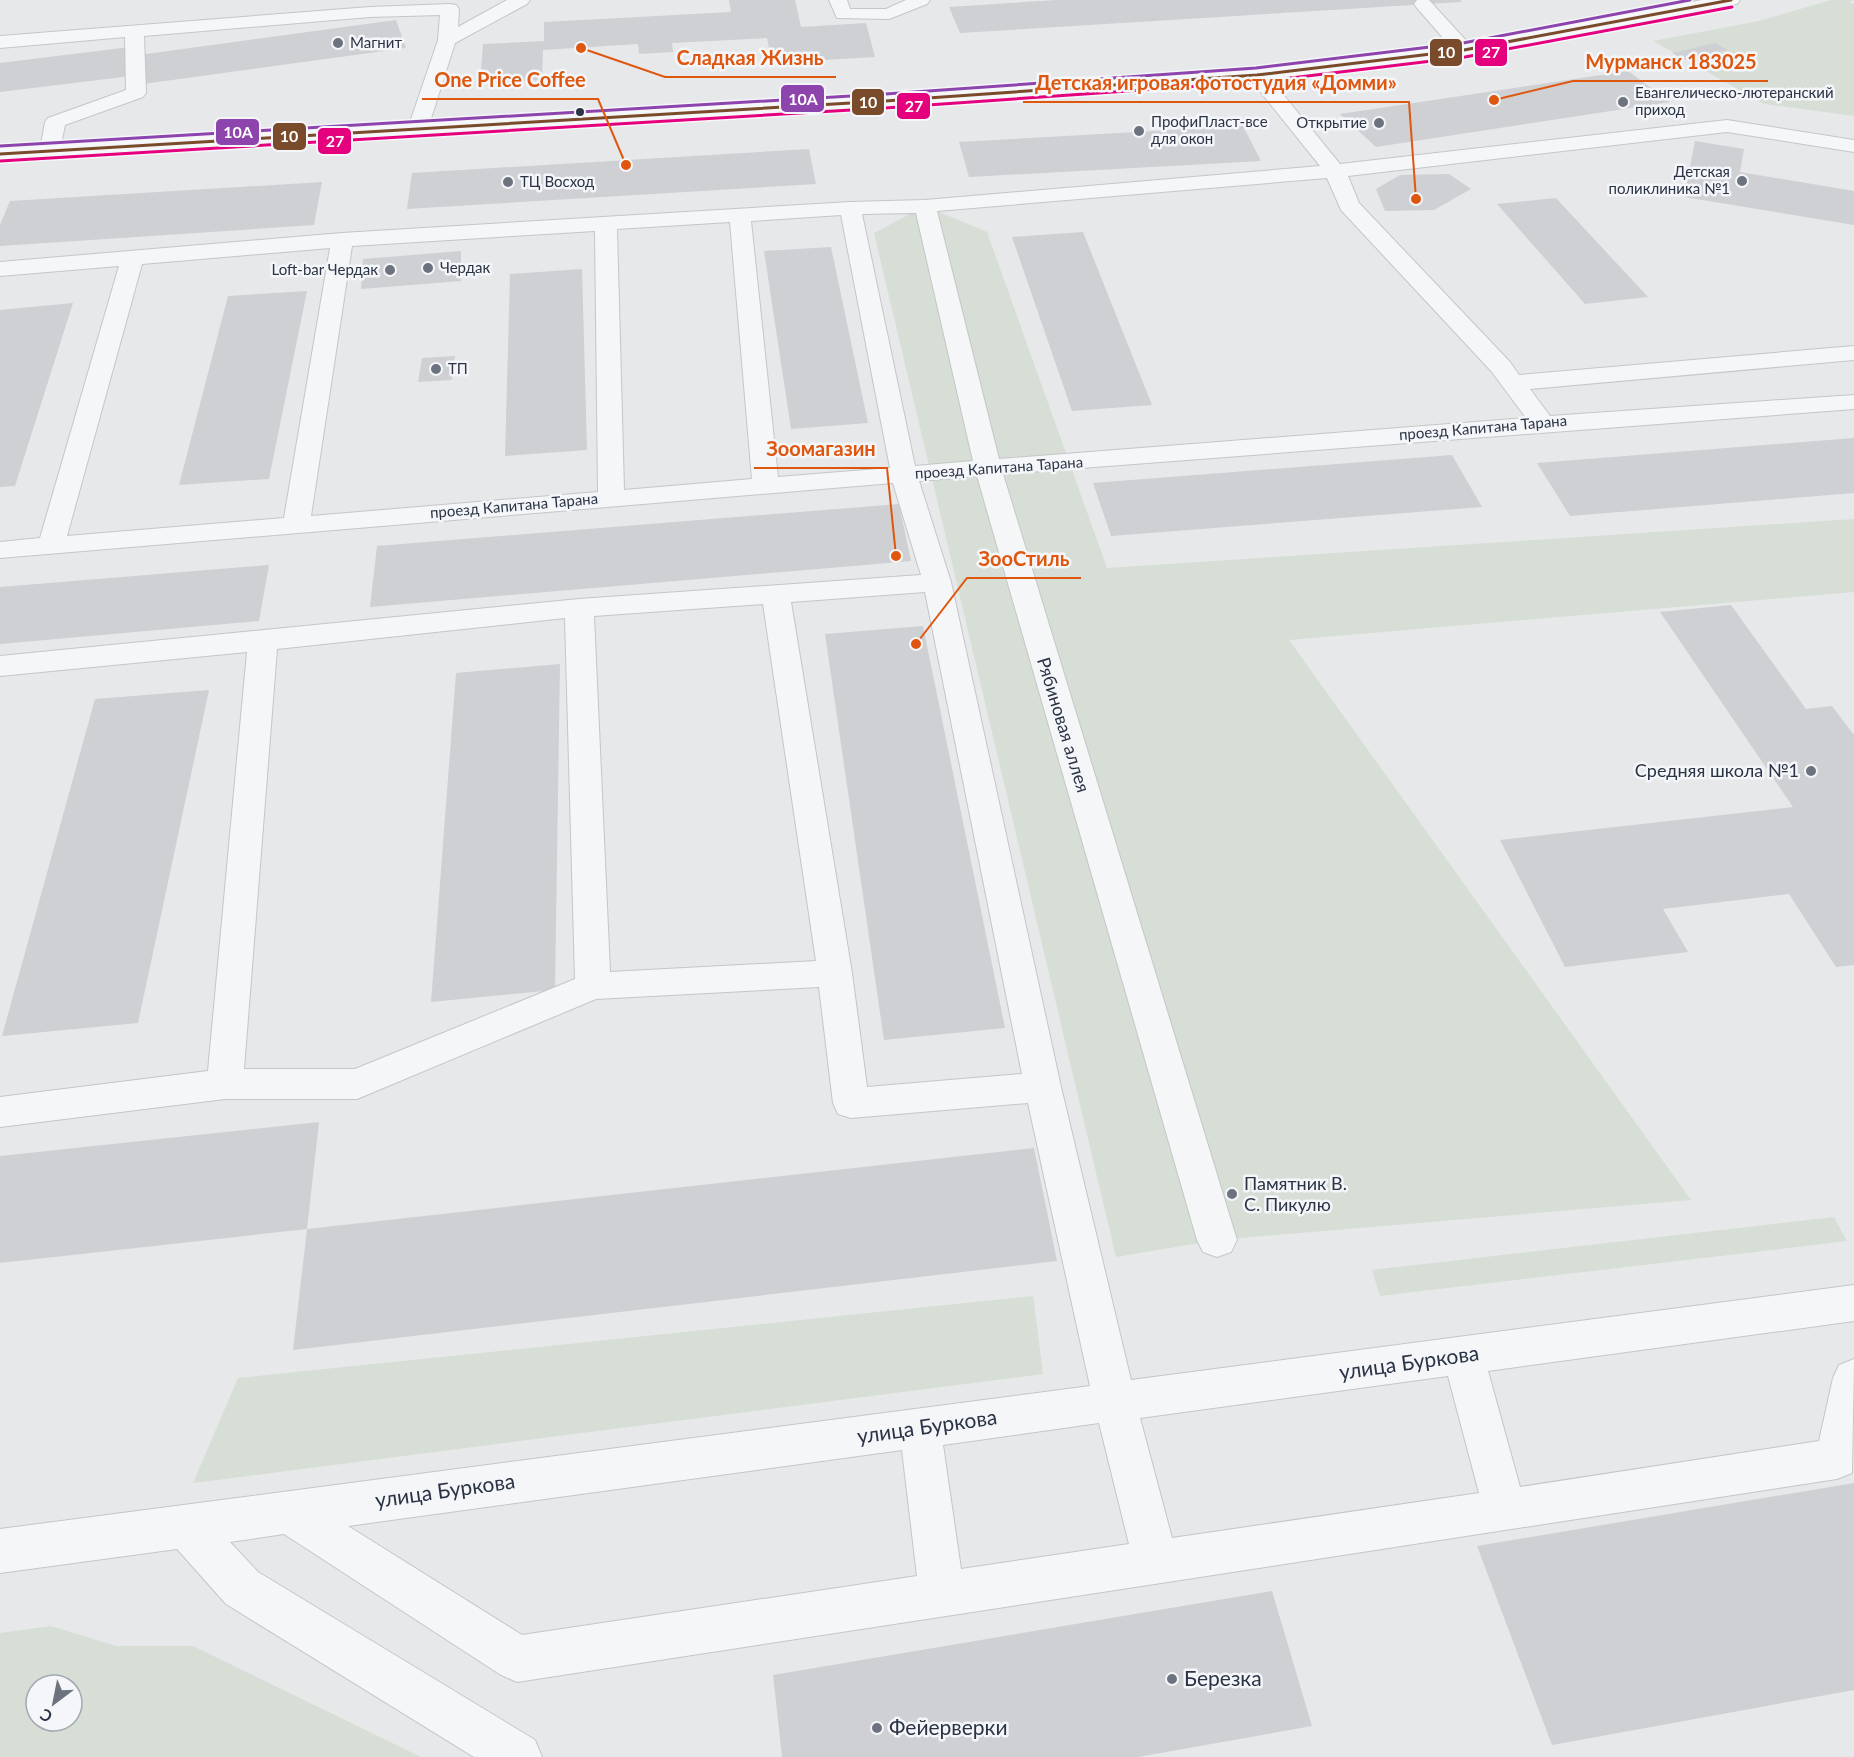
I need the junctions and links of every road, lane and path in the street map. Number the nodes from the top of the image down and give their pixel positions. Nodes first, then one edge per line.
1 (521, 0) edge
2 (838, 0) edge
3 (921, 0) edge
4 (1731, 0) edge
5 (1423, 4) dead end
6 (371, 6) edge
7 (134, 31) junction
8 (447, 40) junction
9 (0, 42) edge
10 (1464, 50) junction
11 (1257, 75) junction
12 (418, 128) junction
13 (1854, 146) edge
14 (50, 150) junction
15 (0, 154) edge
16 (1335, 171) junction
17 (925, 206) junction
18 (850, 208) junction
19 (740, 216) junction
20 (606, 225) junction
21 (342, 240) junction
22 (132, 258) junction
23 (0, 269) edge
24 (1854, 353) edge
25 (1513, 383) junction
26 (1854, 402) edge
27 (1542, 423) junction
28 (988, 469) junction
29 (904, 475) junction
30 (766, 485) junction
31 (611, 498) junction
32 (296, 525) junction
33 (51, 546) junction
34 (0, 550) edge
35 (937, 582) junction
36 (776, 594) junction
37 (579, 608) junction
38 (263, 640) junction
39 (0, 666) edge
40 (835, 973) junction
41 (593, 986) junction
42 (225, 1084) junction
43 (1043, 1087) junction
44 (0, 1112) edge
45 (1216, 1240) dead end
46 (1854, 1303) edge
47 (1463, 1355) junction
48 (1854, 1378) edge
49 (1115, 1402) junction
50 (920, 1428) junction
51 (1504, 1510) junction
52 (288, 1512) junction
53 (186, 1526) junction
54 (0, 1551) edge
55 (1156, 1562) junction
56 (942, 1595) junction
57 (518, 1757) edge

1 - 8 street
2 - 3 street
4 - 10 main road
5 - 10 street
6 - 7 street
6 - 8 street
7 - 9 street
7 - 14 street
8 - 12 street
10 - 11 main road
11 - 12 main road
11 - 16 street
12 - 14 main road
13 - 16 street
14 - 15 main road
16 - 17 street
16 - 25 street
17 - 18 street
17 - 28 street, Рябиновая аллея
18 - 19 street
18 - 29 street
19 - 20 street
19 - 30 street
20 - 21 street
20 - 31 street
21 - 22 street
21 - 32 street
22 - 23 street
22 - 33 street
24 - 25 street
25 - 27 street
26 - 27 street, проезд Капитана Тарана
27 - 28 street, проезд Капитана Тарана
28 - 29 street, проезд Капитана Тарана
28 - 45 street, Рябиновая аллея
29 - 30 street, проезд Капитана Тарана
29 - 35 street
30 - 31 street, проезд Капитана Тарана
31 - 32 street, проезд Капитана Тарана
32 - 33 street, проезд Капитана Тарана
33 - 34 street, проезд Капитана Тарана
35 - 36 street
35 - 43 street
36 - 37 street
36 - 40 street
37 - 38 street
37 - 41 street
38 - 39 street
38 - 42 street
40 - 41 street
40 - 43 street
41 - 42 street
42 - 44 street
43 - 49 street
46 - 47 street, улица Буркова
47 - 49 street, улица Буркова
47 - 51 street
48 - 51 street
49 - 50 street, улица Буркова
49 - 55 street
50 - 52 street, улица Буркова
50 - 56 street
51 - 55 street
52 - 53 street, улица Буркова
52 - 56 street
53 - 54 street, улица Буркова
53 - 57 street
55 - 56 street

